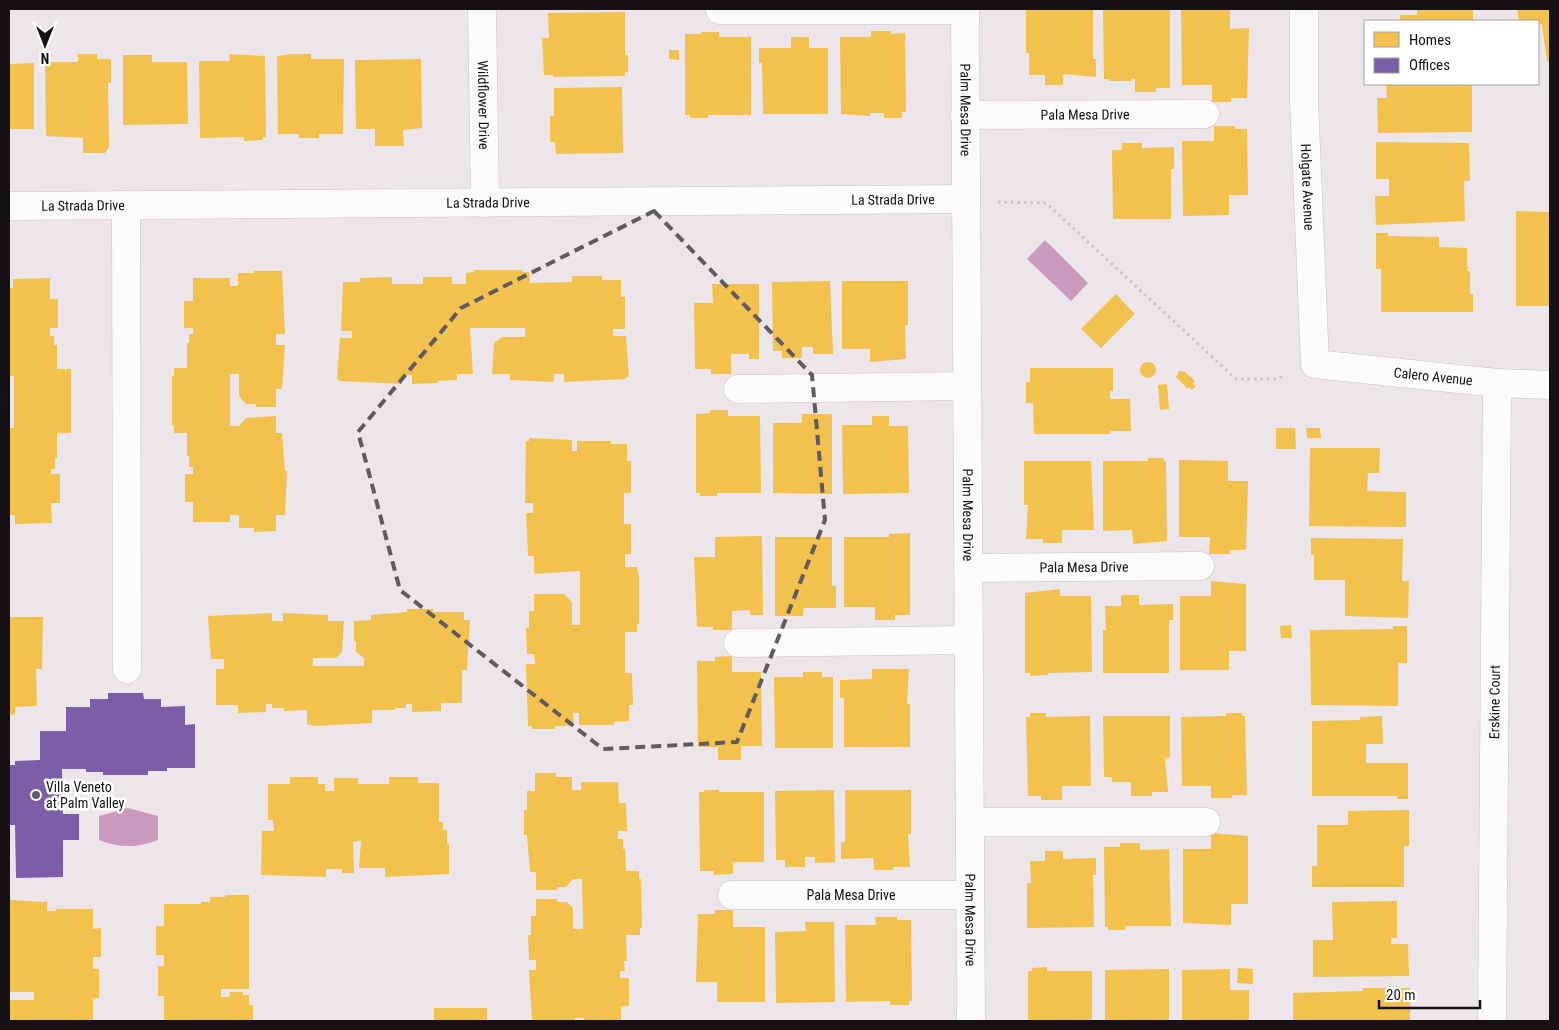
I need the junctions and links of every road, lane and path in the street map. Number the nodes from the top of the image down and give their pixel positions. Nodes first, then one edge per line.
1 (482, 9) edge
2 (965, 9) edge
3 (1304, 9) edge
4 (720, 10) edge
5 (1205, 114) dead end
6 (965, 115) junction
7 (966, 199) junction
8 (486, 203) junction
9 (126, 205) junction
10 (9, 206) edge
11 (1315, 364) junction
12 (1497, 383) junction
13 (1550, 384) edge
14 (967, 386) junction
15 (738, 389) dead end
16 (1200, 566) dead end
17 (968, 568) junction
18 (969, 640) junction
19 (738, 643) dead end
20 (127, 669) dead end
21 (970, 822) junction
22 (1206, 822) dead end
23 (732, 895) dead end
24 (970, 895) junction
25 (971, 1021) edge
26 (1492, 1021) edge

1 - 8 street, Wildflower Drive
2 - 4 street
2 - 6 street, Palm Mesa Drive
3 - 11 street, Holgate Avenue
5 - 6 street, Pala Mesa Drive
6 - 7 street, Palm Mesa Drive
7 - 8 street, La Strada Drive
7 - 11 path
7 - 14 street, Palm Mesa Drive
8 - 9 street, La Strada Drive
9 - 10 street, La Strada Drive
9 - 20 street
11 - 12 street, Calero Avenue
12 - 13 street, Calero Avenue
12 - 26 street, Erskine Court
14 - 15 street
14 - 17 street, Palm Mesa Drive
16 - 17 street, Pala Mesa Drive
17 - 18 street, Palm Mesa Drive
18 - 19 street
18 - 21 street, Palm Mesa Drive
21 - 22 street
21 - 24 street, Palm Mesa Drive
23 - 24 street, Pala Mesa Drive
24 - 25 street, Palm Mesa Drive

